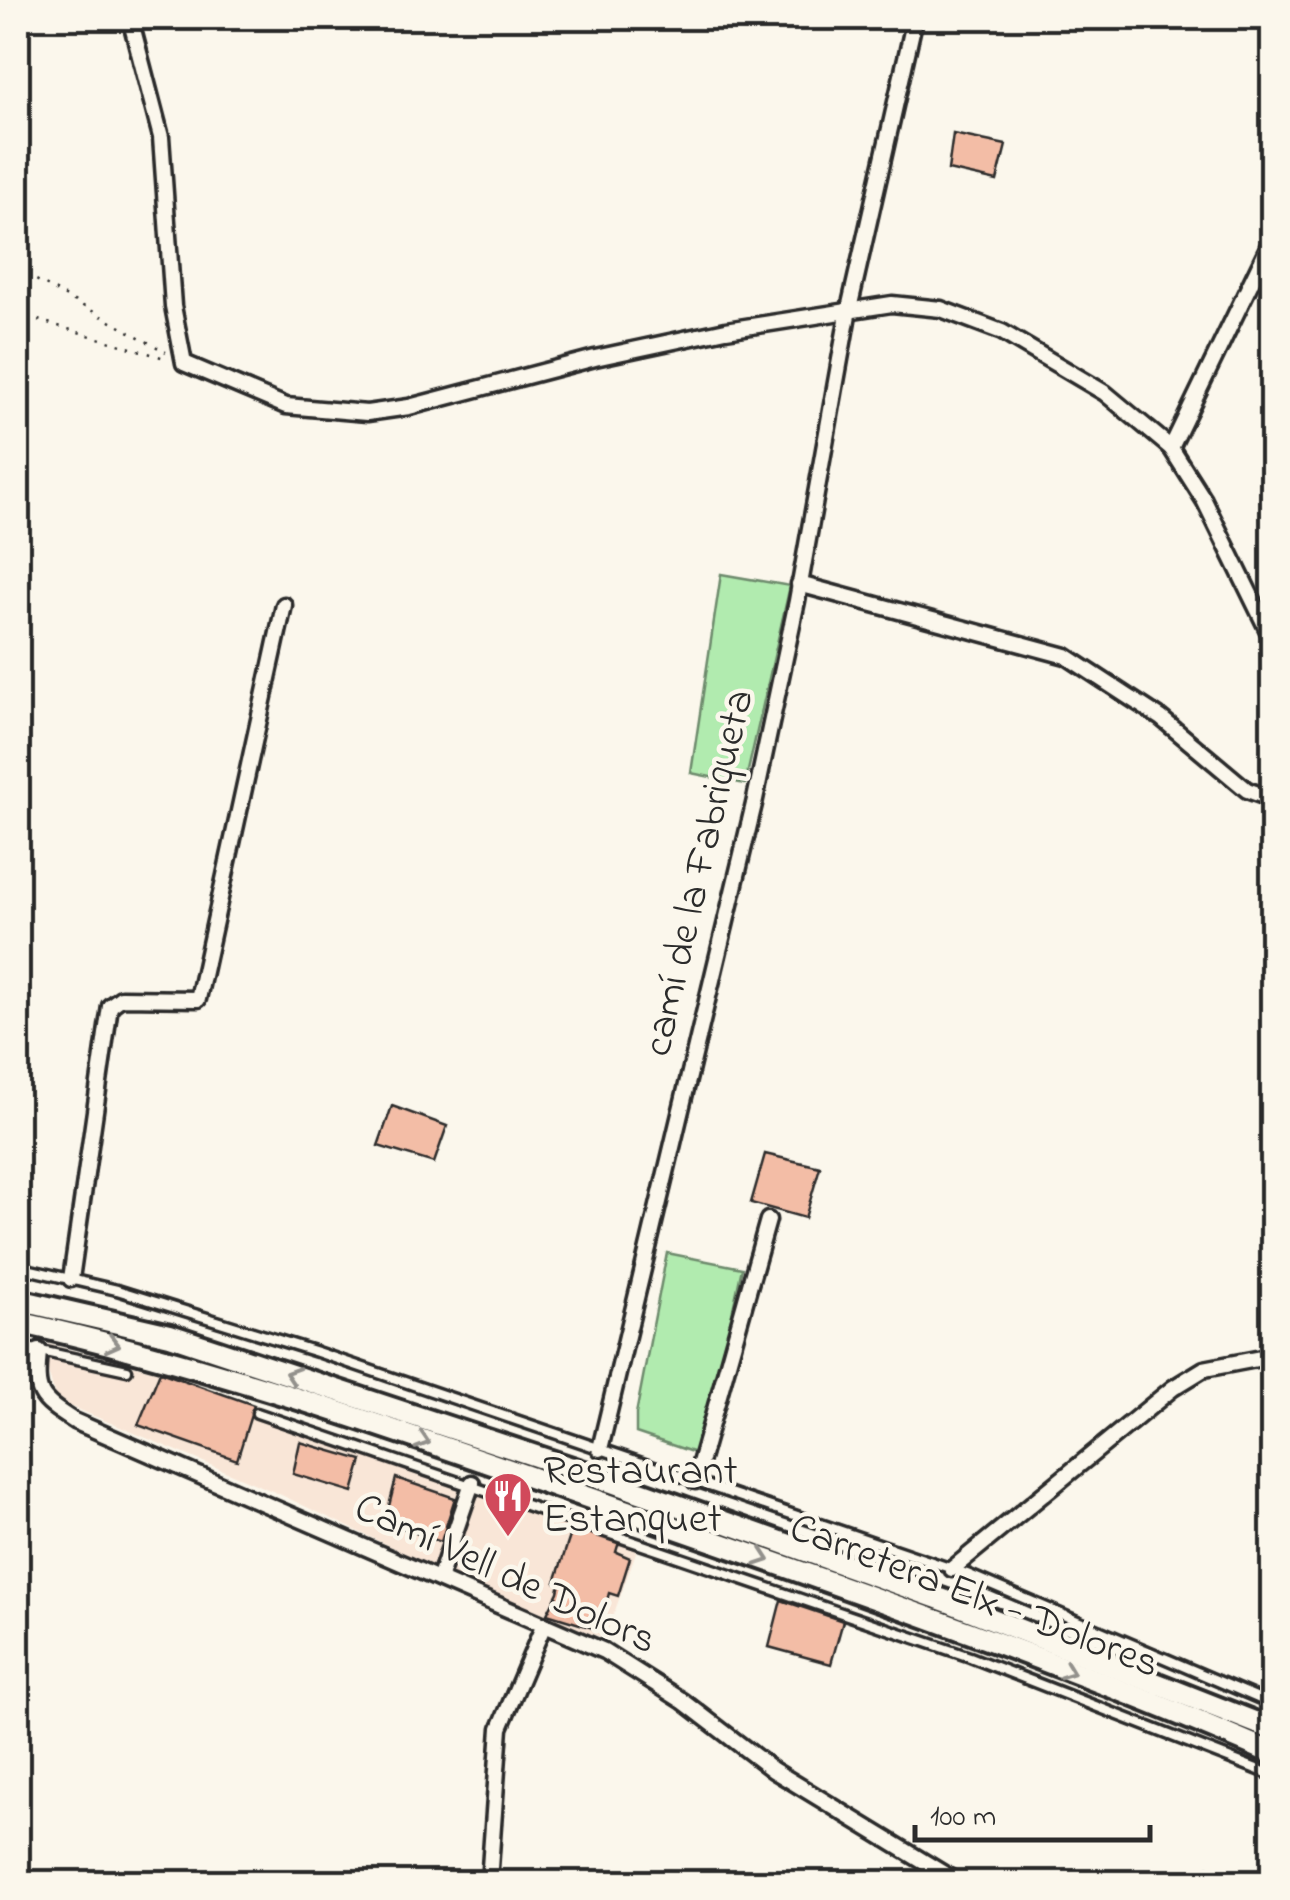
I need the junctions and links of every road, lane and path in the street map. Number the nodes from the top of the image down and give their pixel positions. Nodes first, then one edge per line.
1 (130, 18) edge
2 (915, 18) edge
3 (1272, 239) edge
4 (18, 270) edge
5 (849, 309) junction
6 (18, 314) edge
7 (184, 363) junction
8 (1171, 448) junction
9 (800, 584) junction
10 (284, 605) dead end
11 (1272, 639) edge
12 (1272, 800) edge
13 (768, 1220) dead end
14 (18, 1268) edge
15 (71, 1280) junction
16 (18, 1300) edge
17 (18, 1322) edge
18 (18, 1346) edge
19 (39, 1351) junction
20 (1272, 1356) edge
21 (127, 1370) dead end
22 (257, 1413) dead end
23 (600, 1448) junction
24 (472, 1482) junction
25 (695, 1482) junction
26 (952, 1570) junction
27 (438, 1579) junction
28 (543, 1627) junction
29 (1272, 1704) edge
30 (1272, 1728) edge
31 (1272, 1753) edge
32 (1272, 1775) edge
33 (489, 1882) edge
34 (957, 1882) edge

1 - 7 street
2 - 5 street, camí de la Fabriqueta
3 - 8 street
4 - 7 path
5 - 7 street
5 - 8 street
5 - 9 street, camí de la Fabriqueta
6 - 7 path
8 - 11 street
9 - 12 street
9 - 23 street, camí de la Fabriqueta
10 - 15 street
13 - 25 street
14 - 15 lane
15 - 23 lane
30 -> 16 main road, Carretera Elx - Dolores
17 -> 31 main road, Carretera Elx - Dolores
18 - 19 lane
19 - 21 lane
19 - 27 street, Camí Vell de Dolors
20 - 26 street
22 - 24 lane
23 - 25 lane
24 - 27 street
24 - 32 lane
25 - 26 lane
26 - 29 lane
27 - 28 street, Camí Vell de Dolors
28 - 33 street
28 - 34 street, Camí Vell de Dolors

